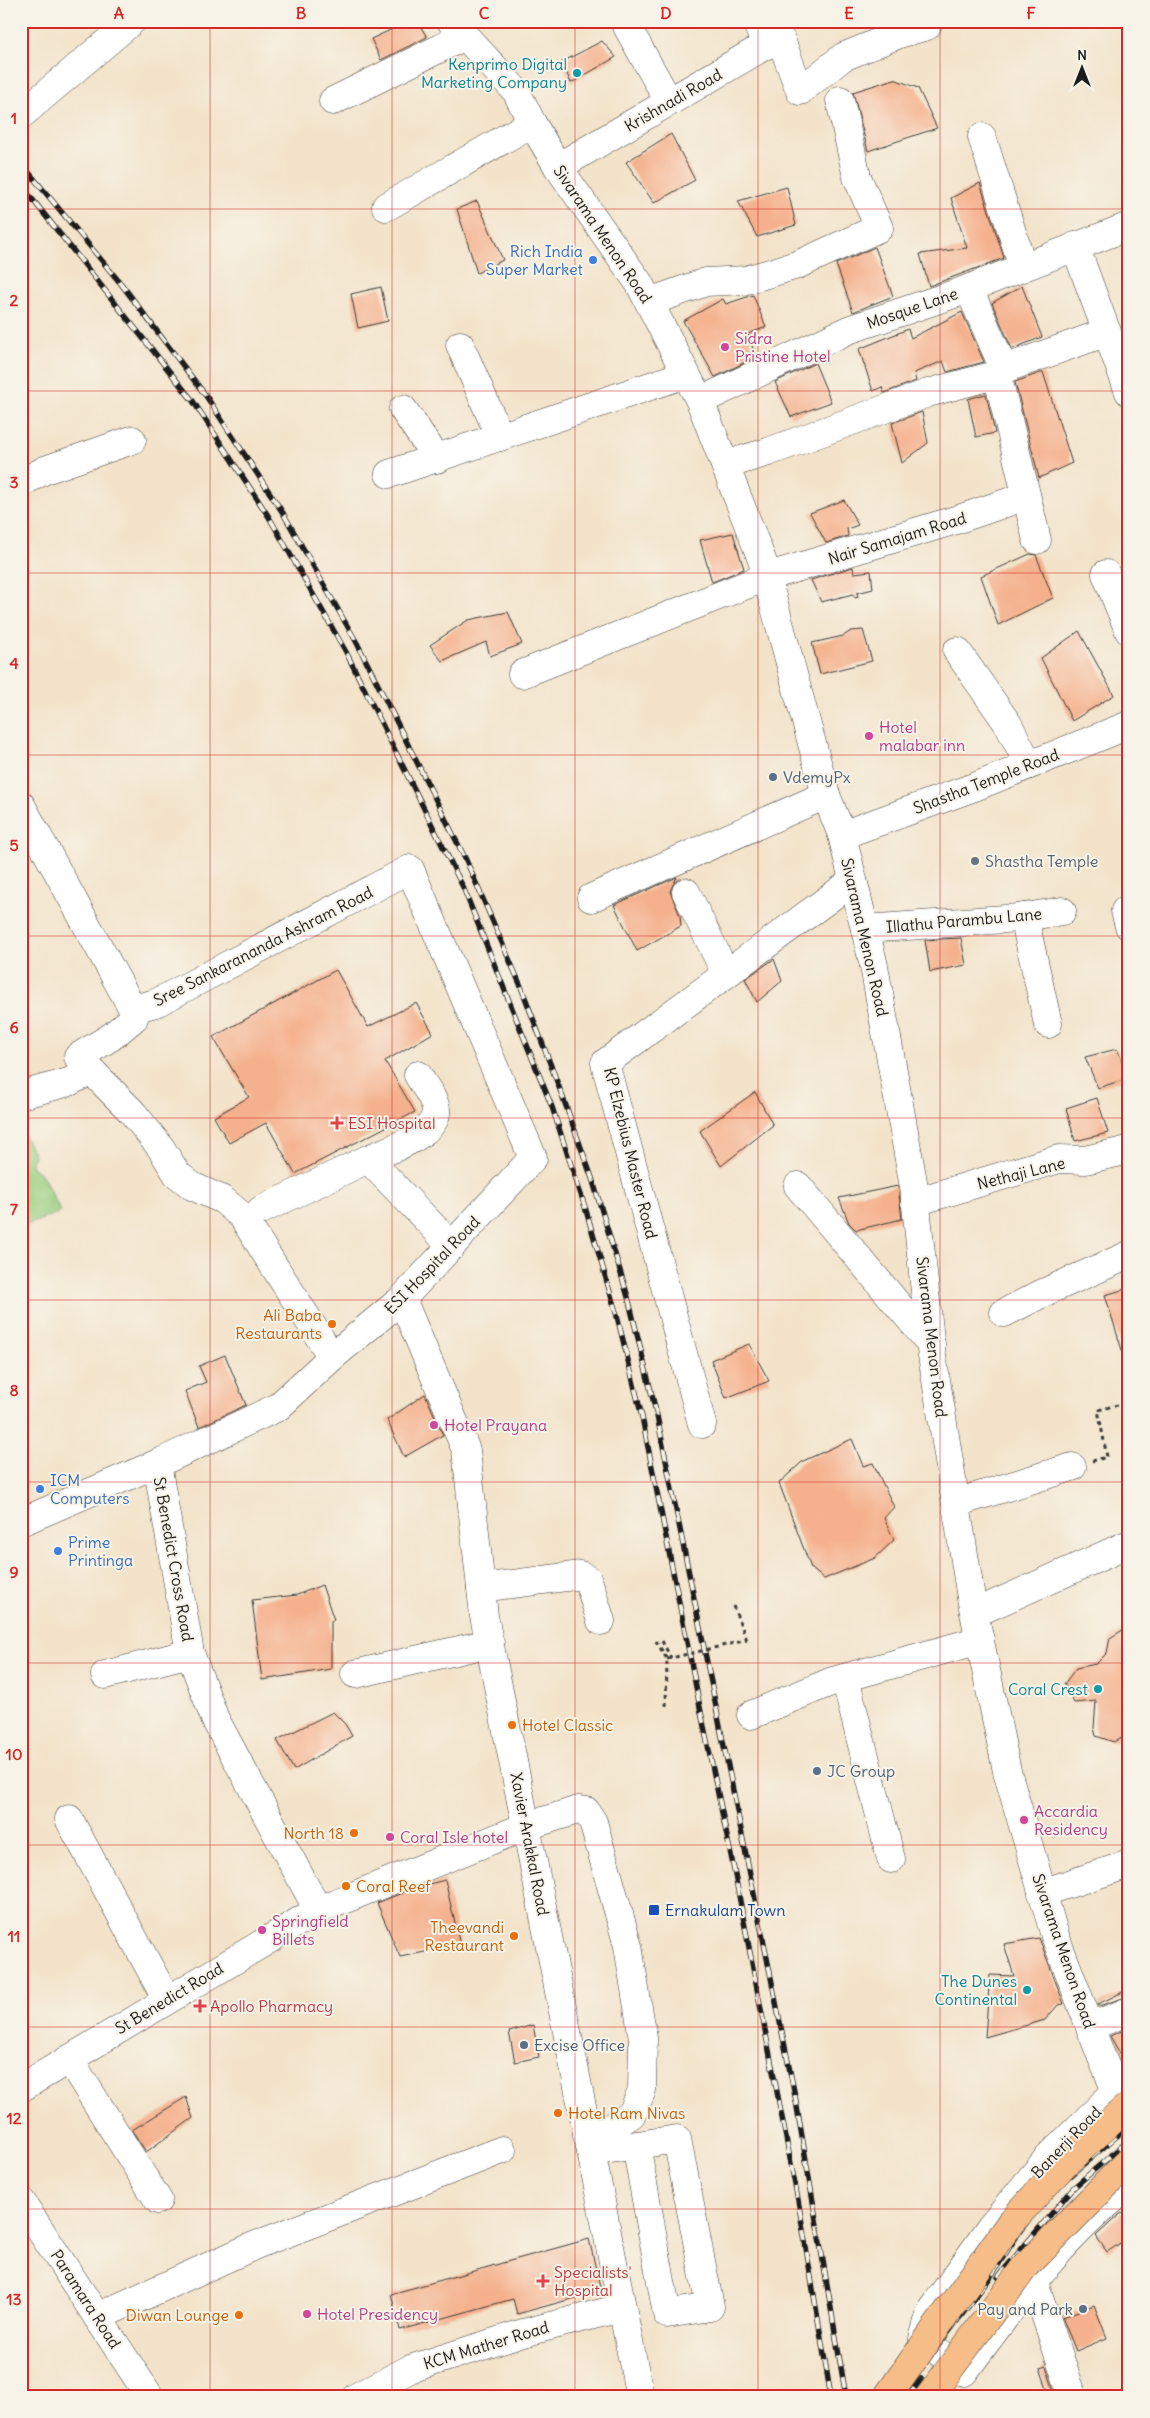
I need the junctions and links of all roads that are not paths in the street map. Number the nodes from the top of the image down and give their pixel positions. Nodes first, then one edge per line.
1 (132, 21) edge
2 (624, 21) edge
3 (926, 26) dead end
4 (458, 29) edge
5 (761, 33) edge
6 (840, 100) dead end
7 (333, 101) dead end
8 (669, 102) junction
9 (21, 116) edge
10 (532, 123) junction
11 (982, 137) dead end
12 (558, 167) junction
13 (386, 207) dead end
14 (1129, 226) edge
15 (1076, 246) junction
16 (1023, 267) junction
17 (968, 289) junction
18 (649, 302) junction
19 (1107, 332) junction
20 (460, 345) dead end
21 (686, 374) junction
22 (1129, 392) edge
23 (700, 402) junction
24 (403, 409) dead end
25 (500, 437) junction
26 (132, 440) dead end
27 (436, 459) junction
28 (726, 465) junction
29 (389, 474) dead end
30 (21, 484) edge
31 (1026, 496) junction
32 (1037, 540) dead end
33 (1106, 574) dead end
34 (766, 577) junction
35 (1129, 631) edge
36 (957, 651) dead end
37 (522, 674) dead end
38 (1129, 725) edge
39 (1029, 765) junction
40 (826, 795) junction
41 (21, 805) edge
42 (842, 835) junction
43 (410, 869) joint
44 (853, 881) junction
45 (686, 892) dead end
46 (591, 898) dead end
47 (1062, 911) dead end
48 (1024, 917) junction
49 (865, 929) junction
50 (726, 974) junction
51 (134, 1018) dead end
52 (1048, 1024) dead end
53 (91, 1071) junction
54 (418, 1075) dead end
55 (21, 1096) edge
56 (1129, 1150) edge
57 (368, 1159) junction
58 (798, 1186) dead end
59 (915, 1202) junction
60 (261, 1210) dead end
61 (452, 1246) junction
62 (1129, 1255) edge
63 (402, 1300) junction
64 (1004, 1313) dead end
65 (931, 1344) junction
66 (332, 1357) junction
67 (702, 1424) dead end
68 (157, 1464) junction
69 (1072, 1466) road end
70 (956, 1503) junction
71 (21, 1522) edge
72 (1129, 1544) edge
73 (482, 1588) junction
74 (975, 1614) junction
75 (601, 1621) dead end
76 (980, 1640) junction
77 (490, 1642) junction
78 (190, 1653) junction
79 (355, 1674) dead end
80 (105, 1675) dead end
81 (845, 1678) junction
82 (751, 1715) dead end
83 (69, 1819) dead end
84 (527, 1826) junction
85 (891, 1859) dead end
86 (1129, 1864) edge
87 (1042, 1893) junction
88 (318, 1910) junction
89 (167, 2000) junction
90 (1129, 2011) edge
91 (1090, 2027) junction
92 (69, 2059) junction
93 (21, 2088) edge
94 (1121, 2099) junction
95 (589, 2143) junction
96 (636, 2145) junction
97 (502, 2150) dead end
98 (1129, 2161) edge
99 (1129, 2186) edge
100 (158, 2200) dead end
101 (21, 2201) edge
102 (1034, 2282) junction
103 (621, 2308) junction
104 (97, 2317) junction
105 (150, 2397) edge
106 (356, 2397) edge
107 (640, 2397) edge
108 (887, 2397) edge
109 (928, 2397) edge
110 (1073, 2397) edge

1 - 9 street
2 - 8 street
3 - 5 street
4 - 7 street
4 - 10 street, Sivarama Menon Road
5 - 8 street, Krishnadi Road
6 - 18 street
8 - 12 street, Krishnadi Road
10 - 12 street, Sivarama Menon Road
10 - 13 street
11 - 16 street
12 - 18 street, Sivarama Menon Road
14 - 15 street, Mosque Lane
15 - 16 street, Mosque Lane
15 - 19 street
16 - 17 street, Mosque Lane
17 - 19 street
17 - 23 street, Mosque Lane
18 - 21 street, Sivarama Menon Road
19 - 22 street
20 - 25 street
21 - 23 street, Sivarama Menon Road
21 - 25 street
23 - 28 street, Sivarama Menon Road
24 - 27 street
25 - 27 street
26 - 30 street
27 - 29 street
28 - 31 street
28 - 34 street, Sivarama Menon Road
31 - 32 street
31 - 34 street, Nair Samajam Road
33 - 35 street
34 - 37 street
34 - 40 street, Sivarama Menon Road
36 - 39 street
38 - 39 street, Shastha Temple Road
39 - 42 street, Shastha Temple Road
40 - 42 street, Sivarama Menon Road
40 - 46 street
41 - 43 street, Sree Sankarananda Ashram Road
42 - 44 street, Sivarama Menon Road
43 - 61 street, ESI Hospital Road
44 - 49 street, Sivarama Menon Road
44 - 50 street, KP Elzebius Master Road
45 - 50 street
47 - 48 street, Illathu Parambu Lane
48 - 49 street, Illathu Parambu Lane
48 - 52 street
49 - 59 street, Sivarama Menon Road
50 - 67 street, KP Elzebius Master Road
51 - 53 street
53 - 55 street
53 - 66 street
54 - 57 street
56 - 59 street, Nethaji Lane
57 - 60 street
57 - 61 street
58 - 65 street
59 - 65 street, Sivarama Menon Road
61 - 63 street, ESI Hospital Road
62 - 64 street
63 - 66 street, ESI Hospital Road
63 - 73 street, Xavier Arakkal Road
65 - 70 street, Sivarama Menon Road
66 - 68 street, ESI Hospital Road
68 - 71 street, ESI Hospital Road
68 - 78 street, St Benedict Cross Road
69 - 70 street
70 - 74 street, Sivarama Menon Road
72 - 74 street
73 - 75 street
73 - 77 street, Xavier Arakkal Road
74 - 76 street, Sivarama Menon Road
76 - 81 street
76 - 87 street, Sivarama Menon Road
77 - 79 street
77 - 84 street, Xavier Arakkal Road
78 - 80 street
78 - 88 street
81 - 82 street
81 - 85 street
83 - 89 street
84 - 88 street, St Benedict Road
84 - 95 street, Xavier Arakkal Road
84 - 95 street, St Benedict Road
86 - 87 street
87 - 91 street, Sivarama Menon Road
88 - 89 street, St Benedict Road
89 - 92 street, St Benedict Road
90 - 91 street
91 - 94 street, Sivarama Menon Road
92 - 93 street, St Benedict Road
92 - 100 street
94 - 102 street, Banerji Road
94 - 108 main road, Banerji Road, bridge
95 - 96 street
95 - 103 street, Xavier Arakkal Road
96 - 96 street
97 - 104 street
98 - 109 main road, bridge
99 - 102 street
101 - 104 street, Paramara Road
102 - 110 street
103 - 106 street, KCM Mather Road
103 - 107 street, Xavier Arakkal Road
104 - 105 street, Paramara Road

